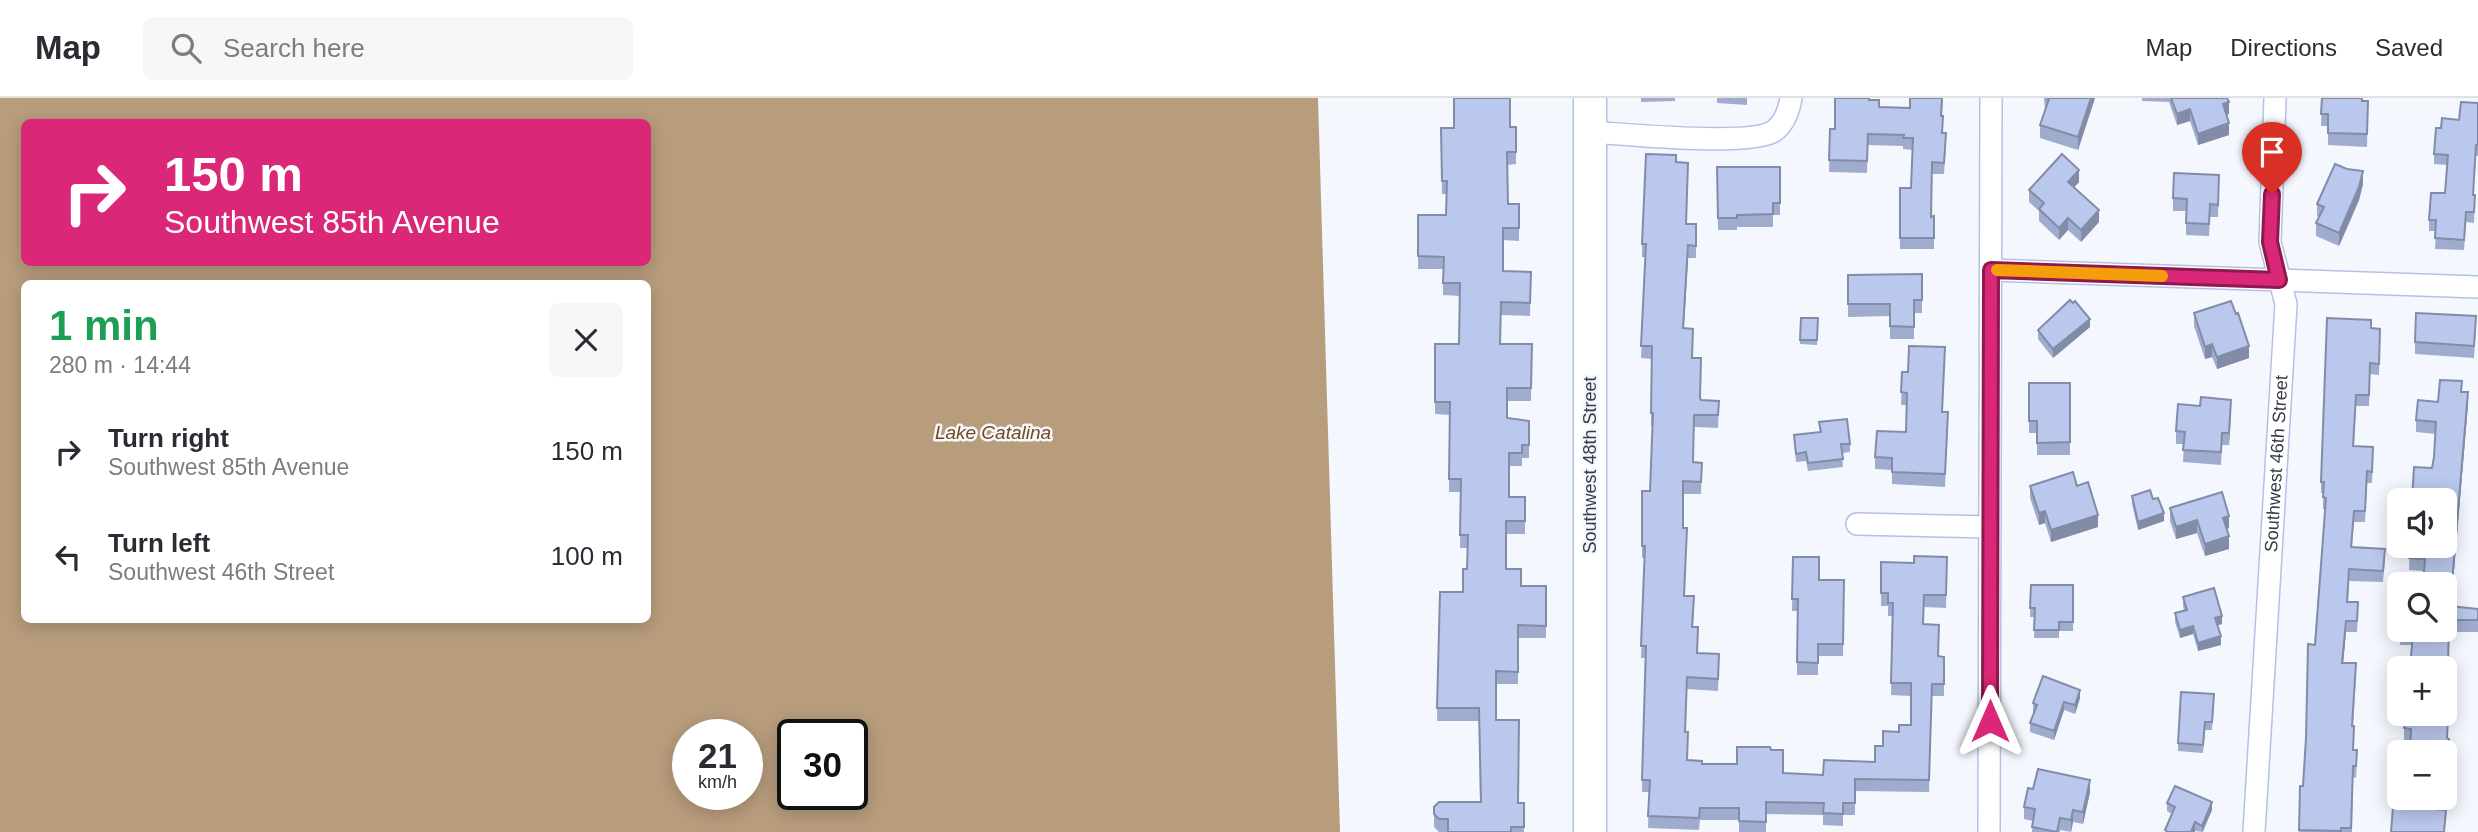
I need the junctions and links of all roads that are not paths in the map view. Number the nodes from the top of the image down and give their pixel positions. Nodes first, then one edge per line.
1 (1590, 98) edge
2 (1791, 98) edge
3 (1990, 98) edge
4 (2275, 98) edge
5 (1590, 132) junction
6 (1991, 270) junction
7 (2279, 280) junction
8 (2478, 287) edge
9 (1857, 524) dead end
10 (1990, 527) junction
11 (1590, 832) edge
12 (1989, 832) edge
13 (2254, 832) edge

1 - 5 street, Southwest 48th Street
2 - 5 street
3 - 6 street
4 - 7 street, Southwest 46th Street
5 - 11 street, Southwest 48th Street
6 - 7 street
6 - 10 street
7 - 8 street
7 - 13 street, Southwest 46th Street
9 - 10 street
10 - 12 street

